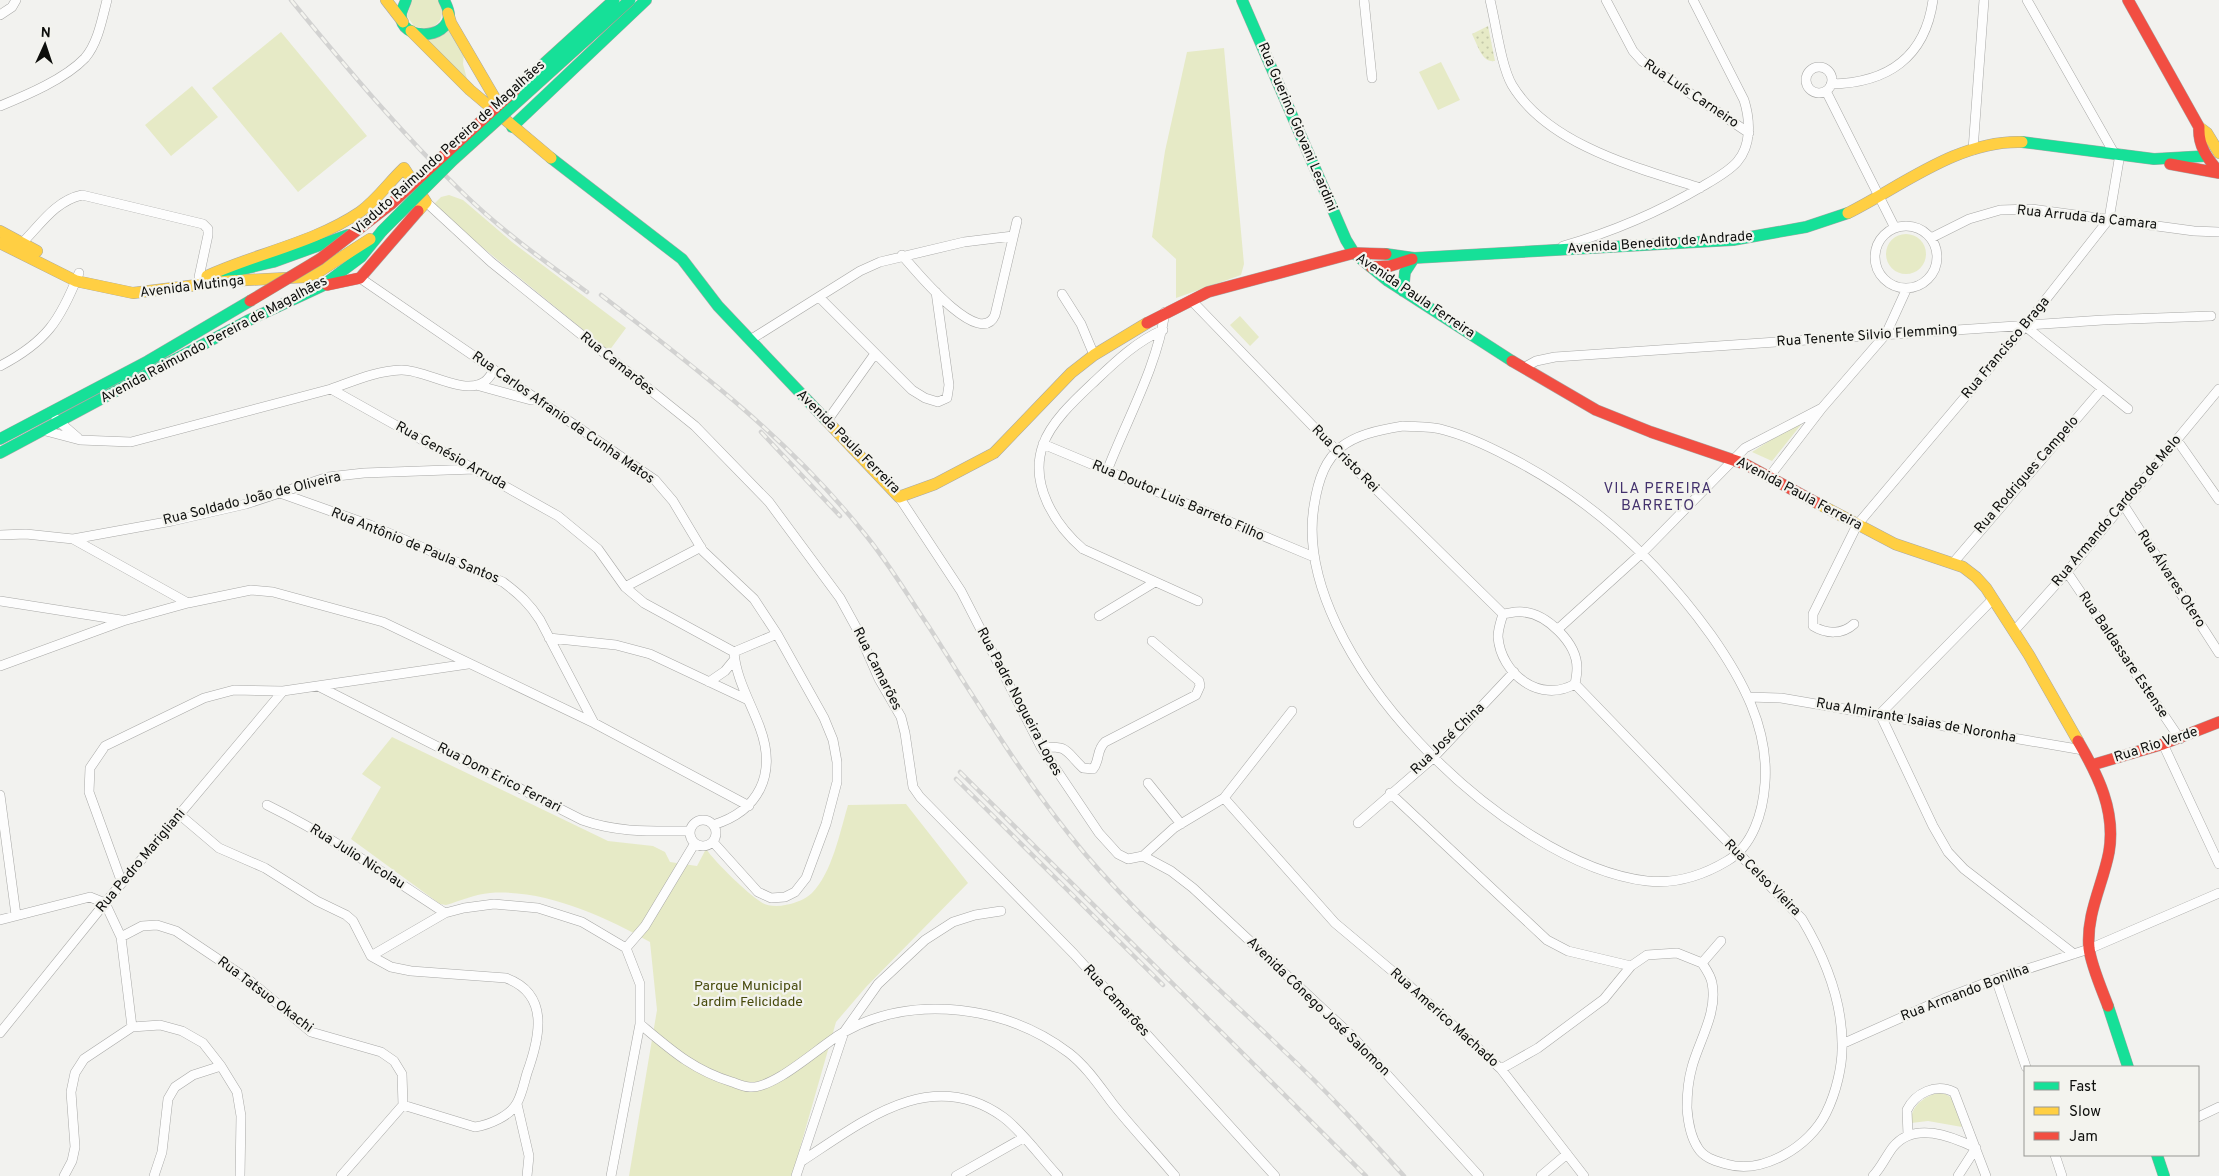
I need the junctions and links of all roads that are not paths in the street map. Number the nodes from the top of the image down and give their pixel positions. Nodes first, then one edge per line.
1 (16, 0) edge
2 (107, 0) edge
3 (386, 0) edge
4 (406, 0) edge
5 (614, 0) edge
6 (630, 0) edge
7 (646, 0) edge
8 (1242, 0) edge
9 (1364, 0) edge
10 (1490, 0) edge
11 (1606, 0) edge
12 (1693, 0) edge
13 (1933, 0) edge
14 (1984, 0) edge
15 (2027, 0) edge
16 (2128, 0) edge
17 (446, 4) edge
18 (0, 15) edge
19 (408, 29) junction
20 (1372, 78) dead end
21 (0, 106) edge
22 (512, 127) junction
23 (2198, 127) junction
24 (1749, 134) junction
25 (1973, 150) junction
26 (2219, 152) edge
27 (2117, 154) junction
28 (2206, 156) junction
29 (2219, 158) edge
30 (2156, 159) junction
31 (2219, 172) edge
32 (1700, 188) junction
33 (1878, 198) junction
34 (426, 202) junction
35 (2109, 219) junction
36 (1017, 221) dead end
37 (1895, 228) junction
38 (0, 231) edge
39 (357, 231) junction
40 (2219, 232) edge
41 (1013, 236) junction
42 (1931, 238) junction
43 (370, 242) junction
44 (0, 243) edge
45 (18, 247) junction
46 (1544, 251) junction
47 (1354, 253) junction
48 (902, 256) junction
49 (361, 257) junction
50 (1414, 258) junction
51 (1371, 267) junction
52 (203, 276) junction
53 (78, 277) junction
54 (360, 278) junction
55 (322, 286) junction
56 (1907, 288) junction
57 (1403, 291) junction
58 (936, 292) junction
59 (1062, 294) dead end
60 (819, 297) junction
61 (1191, 300) junction
62 (250, 301) joint
63 (1166, 312) junction
64 (2211, 316) dead end
65 (2025, 326) junction
66 (1162, 330) junction
67 (1886, 334) junction
68 (750, 340) junction
69 (874, 354) junction
70 (1094, 355) junction
71 (0, 366) edge
72 (1525, 367) junction
73 (494, 371) junction
74 (476, 385) junction
75 (331, 389) junction
76 (2102, 389) junction
77 (2219, 389) edge
78 (540, 402) junction
79 (1822, 408) junction
80 (2128, 409) dead end
81 (52, 411) junction
82 (827, 421) junction
83 (58, 422) junction
84 (29, 423) junction
85 (42, 430) junction
86 (0, 439) edge
87 (80, 440) junction
88 (2177, 440) junction
89 (1043, 444) junction
90 (1335, 449) junction
91 (0, 453) edge
92 (1733, 460) junction
93 (476, 469) junction
94 (1107, 471) junction
95 (1769, 477) junction
96 (280, 493) junction
97 (899, 496) junction
98 (2219, 500) edge
99 (2123, 504) junction
100 (1857, 525) junction
101 (0, 535) edge
102 (73, 539) junction
103 (701, 547) junction
104 (1643, 552) junction
105 (1314, 557) junction
106 (1953, 563) junction
107 (2067, 572) junction
108 (1155, 582) junction
109 (625, 587) junction
110 (1993, 600) junction
111 (0, 601) edge
112 (1198, 601) dead end
113 (188, 603) junction
114 (1504, 614) junction
115 (1099, 616) dead end
116 (123, 621) junction
117 (1854, 624) dead end
118 (1558, 629) junction
119 (2014, 630) junction
120 (777, 634) junction
121 (549, 638) junction
122 (1152, 641) dead end
123 (2219, 653) edge
124 (734, 656) junction
125 (468, 664) junction
126 (0, 666) edge
127 (1514, 672) junction
128 (709, 682) junction
129 (1575, 684) junction
130 (318, 686) junction
131 (283, 691) junction
132 (1748, 697) junction
133 (748, 700) junction
134 (1292, 711) dead end
135 (1880, 714) junction
136 (2219, 722) edge
137 (594, 723) junction
138 (2180, 739) junction
139 (2164, 744) junction
140 (1041, 747) junction
141 (2083, 750) junction
142 (1433, 758) junction
143 (2092, 765) junction
144 (1148, 783) dead end
145 (1390, 793) junction
146 (0, 795) edge
147 (1224, 798) junction
148 (267, 805) dead end
149 (749, 806) junction
150 (180, 815) junction
151 (1358, 823) dead end
152 (1181, 824) junction
153 (713, 825) junction
154 (690, 831) junction
155 (713, 842) junction
156 (3, 843) edge
157 (696, 843) junction
158 (1738, 855) junction
159 (1143, 856) junction
160 (2219, 864) edge
161 (122, 883) junction
162 (1193, 888) joint
163 (2219, 893) edge
164 (105, 903) junction
165 (1001, 911) dead end
166 (445, 913) junction
167 (16, 915) junction
168 (0, 920) edge
169 (121, 937) junction
170 (1721, 941) dead end
171 (626, 948) junction
172 (2089, 949) junction
173 (2074, 954) junction
174 (371, 956) junction
175 (1702, 963) junction
176 (1631, 966) junction
177 (1996, 979) junction
178 (640, 1024) junction
179 (132, 1027) junction
180 (844, 1032) junction
181 (0, 1033) edge
182 (1842, 1044) junction
183 (222, 1066) junction
184 (2026, 1066) edge
185 (2128, 1066) edge
186 (1500, 1069) junction
187 (517, 1104) junction
188 (404, 1105) junction
189 (2219, 1107) edge
190 (2199, 1117) edge
191 (1908, 1135) junction
192 (1023, 1138) junction
193 (1976, 1148) junction
194 (1567, 1154) junction
195 (2055, 1156) edge
196 (2157, 1156) edge
197 (802, 1161) junction
198 (64, 1176) edge
199 (154, 1176) edge
200 (240, 1176) edge
201 (341, 1176) edge
202 (527, 1176) edge
203 (611, 1176) edge
204 (796, 1176) edge
205 (956, 1176) edge
206 (1058, 1176) edge
207 (1175, 1176) edge
208 (1275, 1176) edge
209 (1479, 1176) edge
210 (1541, 1176) edge
211 (1584, 1176) edge
212 (1872, 1176) edge
213 (1958, 1176) edge
214 (1986, 1176) edge
215 (2062, 1176) edge
216 (2164, 1176) edge

1 - 18 street
2 - 21 street
3 - 19 main road, Avenida Paula Ferreira
4 - 19 main road
5 - 39 main road, Viaduto Raimundo Pereira de Magalhães, bridge
6 - 43 main road, Avenida Raimundo Pereira de Magalhães, bridge
7 - 22 main road
8 - 47 main road, Rua Guerino Giovani Leardini
9 - 20 street
10 - 32 street
11 - 24 street, Rua Luís Carneiro
12 - 24 street
13 - 33 street
14 - 25 street
15 - 27 street
16 - 23 main road
17 - 19 main road
17 - 22 main road
19 - 22 main road, Avenida Paula Ferreira
22 - 68 main road, Avenida Paula Ferreira
23 - 26 main road
23 - 28 main road
24 - 32 street
25 - 27 main road, Avenida Benedito de Andrade
25 - 33 main road, Avenida Benedito de Andrade
27 - 30 main road, Avenida Benedito de Andrade
27 - 35 street, Rua Francisco Braga
28 - 29 main road, Avenida Benedito de Andrade
28 - 30 main road, Avenida Benedito de Andrade
28 - 31 main road
30 - 31 main road, Avenida Benedito de Andrade
32 - 46 street
33 - 37 street
33 - 46 main road, Avenida Benedito de Andrade
34 - 52 main road
34 - 54 main road
34 - 208 street, Rua Camarões
35 - 40 street, Rua Arruda da Camara
35 - 42 street, Rua Arruda da Camara
35 - 65 street, Rua Francisco Braga
36 - 41 street
37 - 42 street
37 - 56 street
38 - 45 main road, Avenida Mutinga
39 - 52 main road, Avenida Mutinga, bridge
39 - 62 main road, Viaduto Raimundo Pereira de Magalhães, bridge
41 - 48 street
41 - 58 street
42 - 56 street
43 - 49 main road, Avenida Raimundo Pereira de Magalhães
43 - 53 main road, Avenida Mutinga
44 - 45 main road, Avenida Mutinga
45 - 52 street
45 - 53 main road, Avenida Mutinga
46 - 50 main road, Avenida Benedito de Andrade
47 - 50 main road, Avenida Benedito de Andrade
47 - 51 main road, Avenida Paula Ferreira
47 - 61 main road, Avenida Paula Ferreira
48 - 58 street
48 - 60 street
49 - 54 main road
49 - 55 main road, Avenida Raimundo Pereira de Magalhães
50 - 51 main road, Avenida Benedito de Andrade
50 - 57 main road
51 - 57 main road, Avenida Paula Ferreira
52 - 53 main road, Avenida Mutinga
53 - 71 street
54 - 55 main road
54 - 73 street, Rua Carlos Afranio da Cunha Matos
55 - 83 main road, Avenida Raimundo Pereira de Magalhães
56 - 67 street
57 - 72 main road, Avenida Paula Ferreira
58 - 69 street
59 - 70 street
60 - 68 street
60 - 69 street
61 - 63 main road, Avenida Paula Ferreira
61 - 90 street, Rua Cristo Rei
62 - 81 main road, Avenida Raimundo Pereira de Magalhães
63 - 66 street
63 - 70 main road, Avenida Paula Ferreira
64 - 65 street, Rua Tenente Silvio Flemming
65 - 67 street, Rua Tenente Silvio Flemming
65 - 76 street
65 - 100 street, Rua Francisco Braga
66 - 89 street
66 - 94 street
67 - 72 street, Rua Tenente Silvio Flemming
67 - 79 street
68 - 82 main road, Avenida Paula Ferreira
69 - 82 street
70 - 97 main road, Avenida Paula Ferreira
72 - 92 main road, Avenida Paula Ferreira
73 - 74 street
73 - 78 street, Rua Carlos Afranio da Cunha Matos
74 - 75 street
74 - 78 street
75 - 87 street
75 - 93 street, Rua Genésio Arruda
76 - 80 street
76 - 106 street, Rua Rodrigues Campelo
77 - 88 street, Rua Armando Cardoso de Melo
78 - 103 street, Rua Carlos Afranio da Cunha Matos
79 - 92 street
79 - 95 street
81 - 83 street
81 - 84 main road, Avenida Raimundo Pereira de Magalhães
82 - 97 main road, Avenida Paula Ferreira
83 - 85 main road, Avenida Raimundo Pereira de Magalhães
83 - 87 street
84 - 85 street
84 - 86 main road, Avenida Raimundo Pereira de Magalhães
85 - 87 street
85 - 91 main road, Avenida Raimundo Pereira de Magalhães
88 - 98 street
88 - 99 street, Rua Armando Cardoso de Melo
89 - 94 street, Rua Doutor Luis Barreto Filho
89 - 108 street
90 - 104 street
90 - 105 street
90 - 114 street, Rua Cristo Rei
92 - 95 main road, Avenida Paula Ferreira
92 - 104 street
93 - 96 street, Rua Soldado João de Oliveira
93 - 109 street, Rua Genésio Arruda
94 - 105 street, Rua Doutor Luis Barreto Filho
95 - 100 main road, Avenida Paula Ferreira
96 - 102 street, Rua Soldado João de Oliveira
96 - 121 street, Rua Antônio de Paula Santos
97 - 140 street, Rua Padre Nogueira Lopes
99 - 107 street, Rua Armando Cardoso de Melo
99 - 123 street, Rua Álvares Otero
100 - 106 main road, Avenida Paula Ferreira
100 - 117 street, Rua Francisco Braga
101 - 102 street, Rua Soldado João de Oliveira
102 - 113 street
103 - 109 street
103 - 120 street, Rua Carlos Afranio da Cunha Matos
104 - 118 street
104 - 132 street
105 - 142 street
106 - 110 main road, Avenida Paula Ferreira
107 - 119 street, Rua Armando Cardoso de Melo
107 - 138 street, Rua Baldassare Estense
108 - 112 street
108 - 115 street
109 - 124 street, Rua Genésio Arruda
110 - 119 main road, Avenida Paula Ferreira
110 - 135 street
111 - 116 street
113 - 116 street
113 - 125 street
114 - 118 street
114 - 127 street
116 - 126 street
118 - 129 street
119 - 141 main road, Avenida Paula Ferreira
120 - 124 street
120 - 155 street, Rua Carlos Afranio da Cunha Matos
121 - 128 street
121 - 137 street, Rua Antônio de Paula Santos
122 - 140 street
124 - 128 street
124 - 133 street
125 - 130 street
125 - 137 street
127 - 129 street
127 - 142 street, Rua José China
128 - 133 street
129 - 158 street, Rua Celso Vieira
130 - 131 street
130 - 154 street, Rua Dom Erico Ferrari
131 - 150 street, Rua Pedro Marigliani
131 - 161 street
132 - 135 street, Rua Almirante Isaias de Noronha
132 - 158 street
133 - 149 street
134 - 147 street
135 - 141 street, Rua Almirante Isaias de Noronha
135 - 173 street
136 - 138 main road, Rua Rio Verde
137 - 149 street
138 - 139 main road, Rua Rio Verde
139 - 143 main road, Rua Rio Verde
139 - 160 street
140 - 159 street, Rua Padre Nogueira Lopes
141 - 143 main road, Avenida Paula Ferreira
142 - 145 street, Rua José China
142 - 158 street
143 - 172 main road, Avenida Paula Ferreira
144 - 152 street
145 - 151 street, Rua José China
145 - 176 street
146 - 156 street
147 - 152 street
147 - 186 street, Rua Americo Machado
148 - 166 street, Rua Julio Nicolau
149 - 153 street
150 - 161 street, Rua Pedro Marigliani
150 - 174 street
152 - 159 street
153 - 154 street
153 - 155 street
154 - 157 street
155 - 157 street
156 - 167 street
157 - 171 street
158 - 182 street, Rua Celso Vieira
159 - 162 street, Rua Padre Nogueira Lopes
161 - 164 street, Rua Pedro Marigliani
162 - 209 street, Avenida Cônego José Salomon
163 - 172 street, Rua Armando Bonilha
164 - 167 street
164 - 169 street
164 - 181 street, Rua Pedro Marigliani
165 - 180 street
166 - 171 street
166 - 174 street
167 - 168 street
169 - 179 street
169 - 188 street, Rua Tatsuo Okachi
170 - 175 street
171 - 178 street
172 - 173 street, Rua Armando Bonilha
172 - 185 main road, Avenida Paula Ferreira
173 - 177 street, Rua Armando Bonilha
174 - 187 street
175 - 176 street
175 - 182 street, Rua Celso Vieira
176 - 186 street
177 - 182 street, Rua Armando Bonilha
177 - 184 street
178 - 180 street
178 - 203 street
179 - 183 street
179 - 198 street
180 - 197 street
180 - 207 street
183 - 199 street
183 - 200 street
186 - 194 street, Rua Americo Machado
187 - 188 street
187 - 202 street
188 - 201 street
189 - 190 street
191 - 193 street
191 - 193 street
191 - 212 street
192 - 197 street
192 - 205 street
192 - 206 street
193 - 213 street
193 - 214 street
194 - 210 street
194 - 211 street, Rua Americo Machado
195 - 215 street
196 - 216 main road
197 - 204 street

